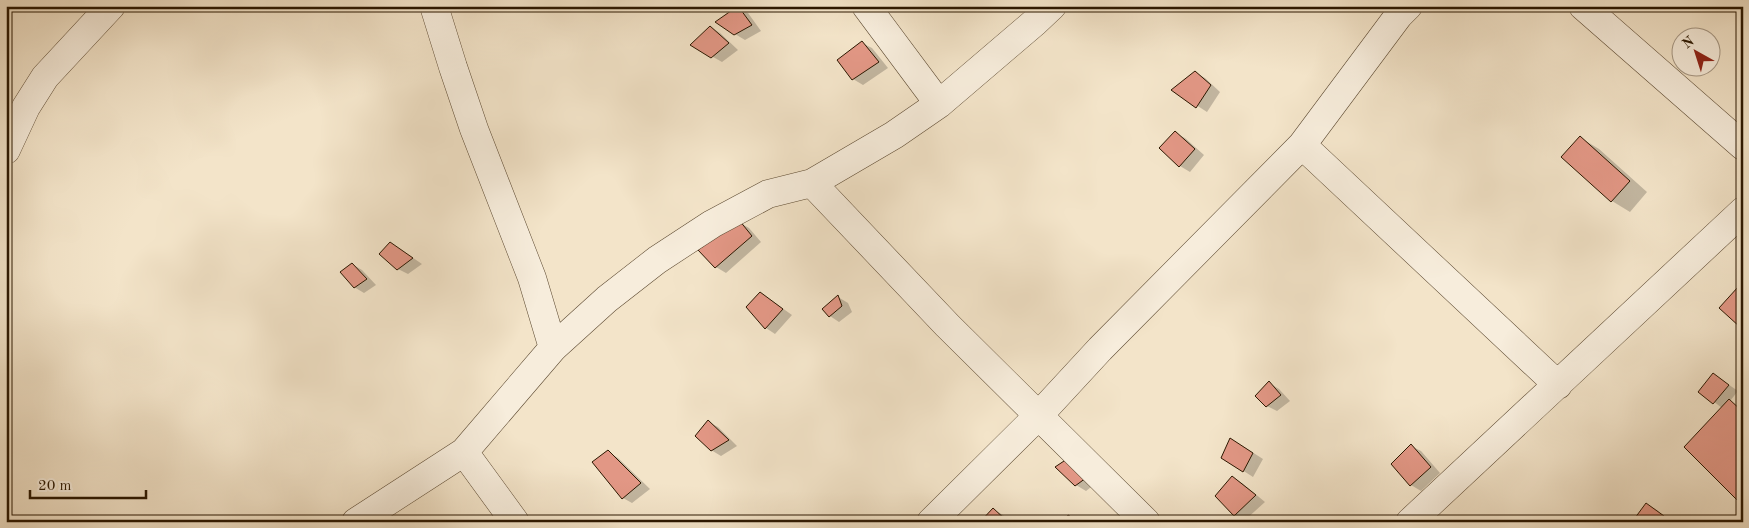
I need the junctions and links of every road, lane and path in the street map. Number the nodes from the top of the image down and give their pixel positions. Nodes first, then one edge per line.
1 (111, 6) edge
2 (434, 6) edge
3 (866, 6) edge
4 (1052, 6) edge
5 (1583, 6) edge
6 (1398, 9) edge
7 (939, 104) junction
8 (1302, 145) junction
9 (1743, 146) edge
10 (6, 150) edge
11 (812, 183) junction
12 (1743, 211) edge
13 (553, 348) junction
14 (1558, 385) junction
15 (1038, 415) junction
16 (464, 452) junction
17 (356, 522) edge
18 (514, 522) edge
19 (931, 522) edge
20 (1146, 522) edge
21 (1410, 522) edge

1 - 10 street
2 - 13 street
3 - 7 street
4 - 7 street
5 - 9 street
6 - 8 street
7 - 11 street
8 - 14 street
8 - 15 street
11 - 13 street
11 - 15 street
12 - 14 street
13 - 16 street
14 - 21 street
15 - 19 street
15 - 20 street
16 - 17 street
16 - 18 street

